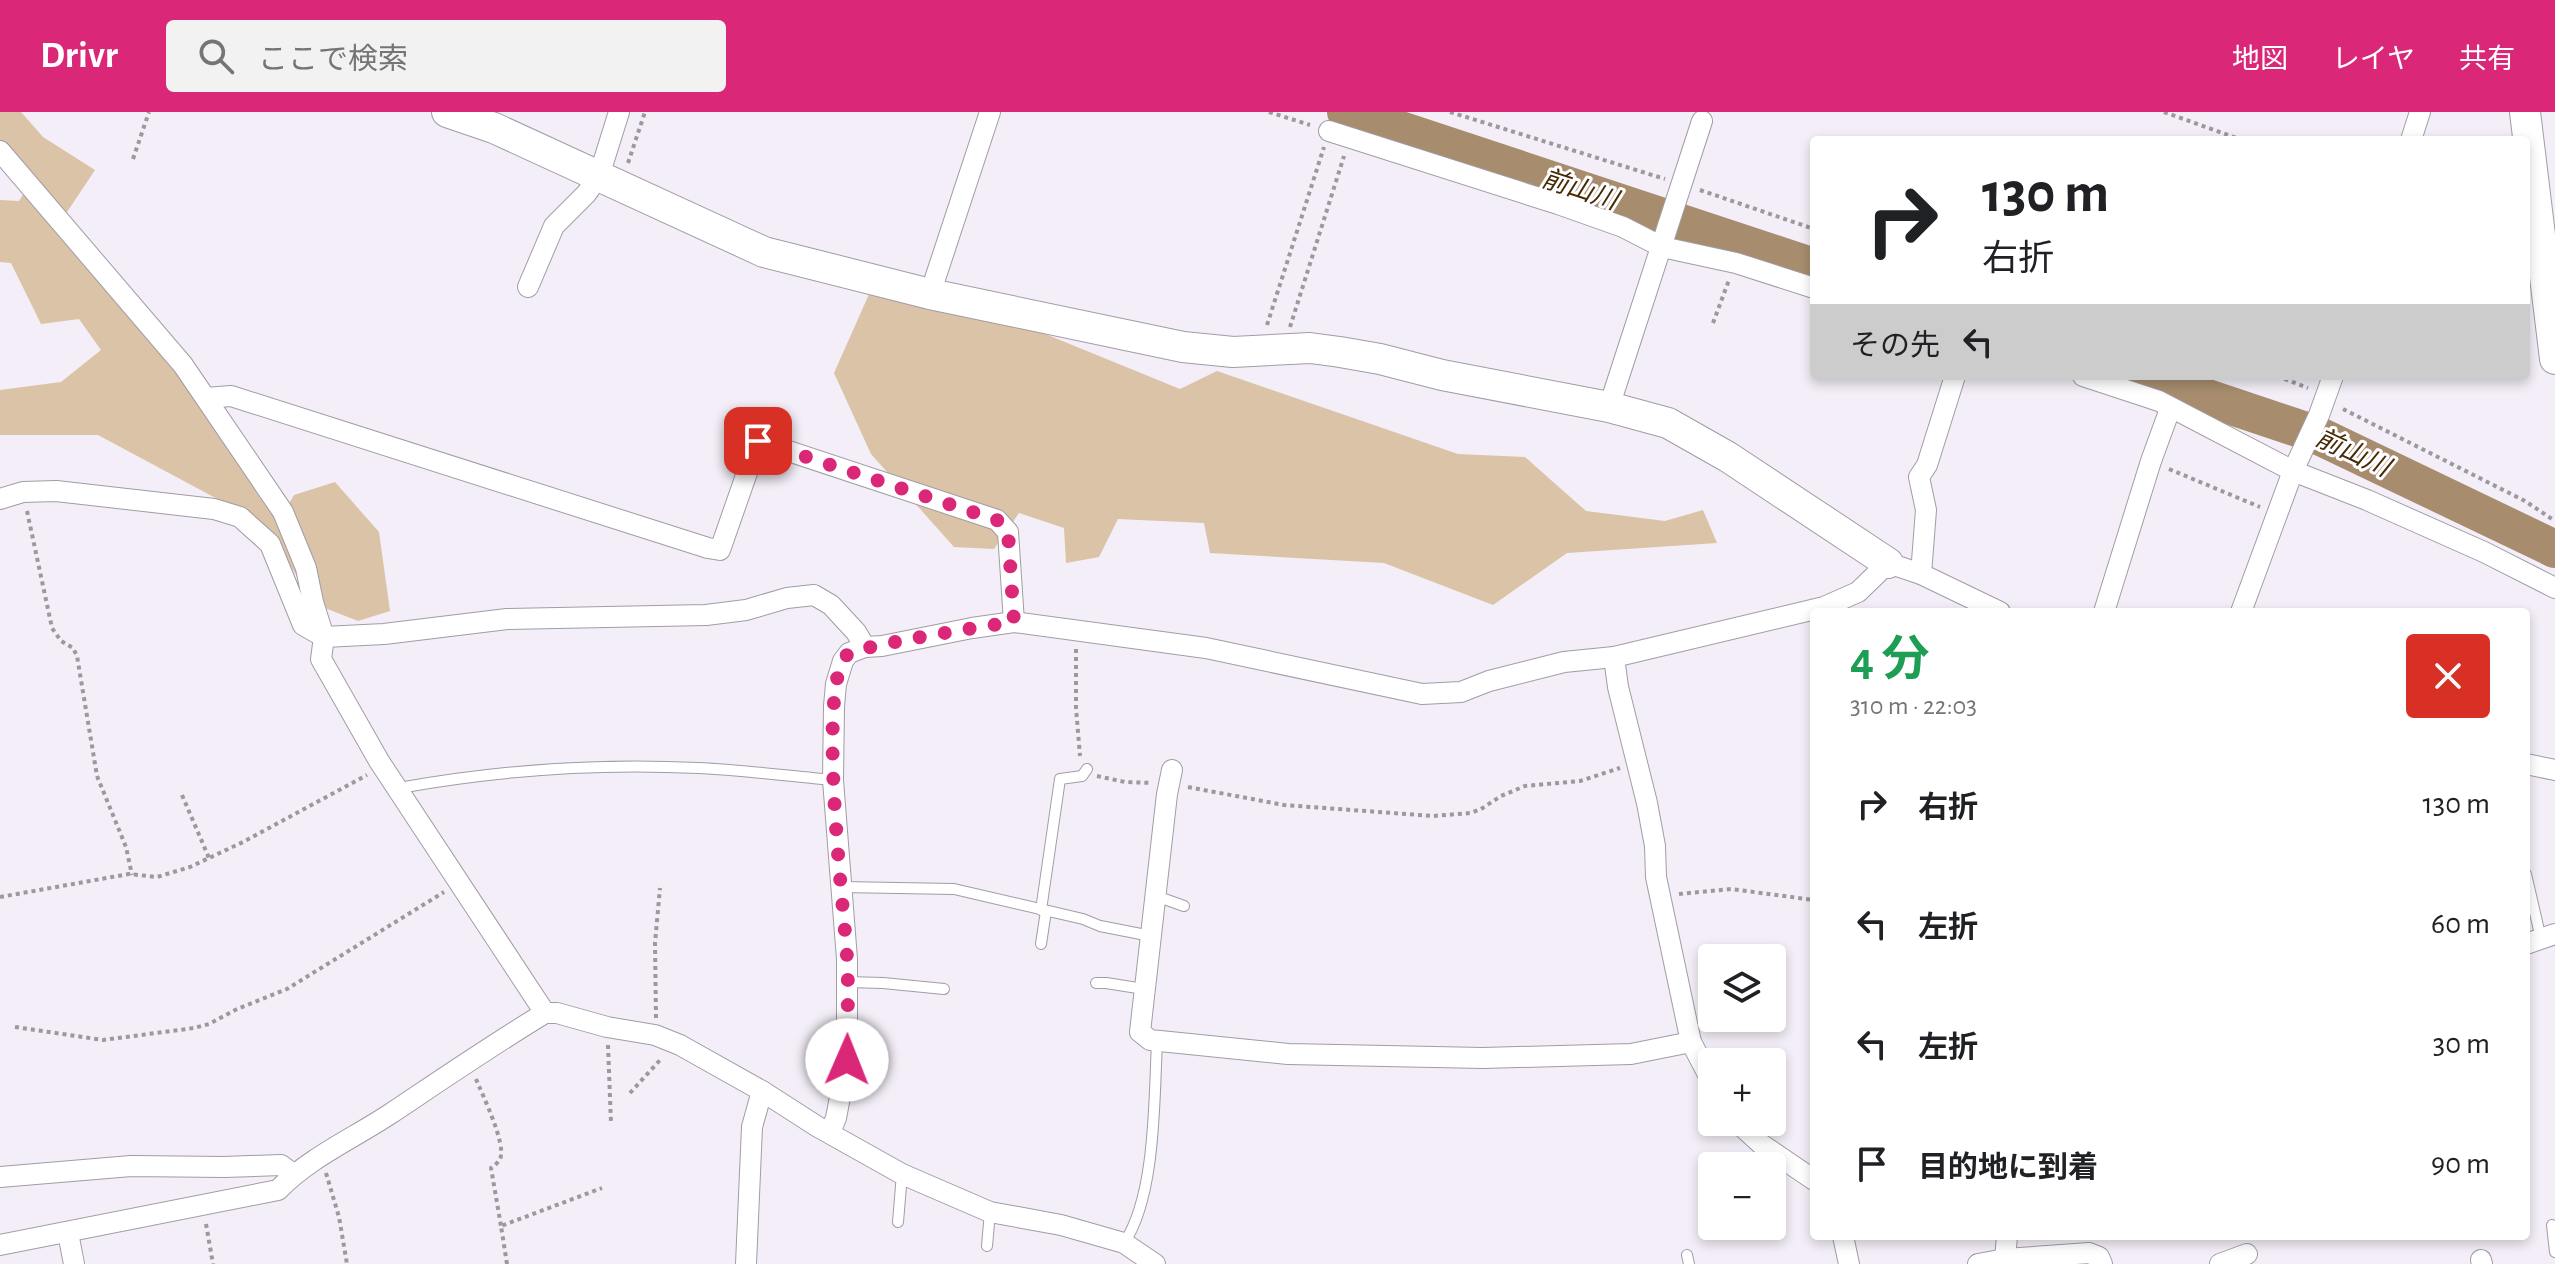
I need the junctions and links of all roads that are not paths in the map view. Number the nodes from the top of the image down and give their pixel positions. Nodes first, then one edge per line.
1 (447, 112) edge
2 (619, 112) edge
3 (990, 112) edge
4 (2420, 112) edge
5 (2525, 112) edge
6 (1702, 121) dead end
7 (1339, 135) road end
8 (2412, 136) edge
9 (2528, 136) edge
10 (0, 151) edge
11 (2530, 153) edge
12 (609, 181) junction
13 (1664, 240) junction
14 (528, 287) dead end
15 (1810, 287) edge
16 (930, 294) junction
17 (2555, 359) edge
18 (1954, 380) edge
19 (2095, 380) edge
20 (2332, 380) edge
21 (206, 398) junction
22 (1609, 407) junction
23 (2170, 409) junction
24 (2295, 467) junction
25 (0, 499) edge
26 (1888, 563) junction
27 (1921, 574) junction
28 (2555, 588) edge
29 (1974, 606) edge
30 (1820, 608) edge
31 (2105, 608) edge
32 (2242, 608) edge
33 (1810, 610) edge
34 (1014, 622) junction
35 (324, 637) junction
36 (865, 647) junction
37 (1614, 657) junction
38 (2530, 765) edge
39 (1087, 769) road end
40 (2555, 770) edge
41 (1170, 776) road end
42 (833, 780) junction
43 (400, 791) junction
44 (841, 887) junction
45 (2530, 891) edge
46 (1155, 896) junction
47 (1184, 906) dead end
48 (1044, 910) junction
49 (1151, 936) junction
50 (2541, 939) edge
51 (1041, 944) dead end
52 (847, 982) junction
53 (1096, 983) dead end
54 (944, 989) dead end
55 (1144, 989) junction
56 (545, 1013) junction
57 (1157, 1042) junction
58 (1691, 1042) junction
59 (1698, 1055) edge
60 (762, 1091) junction
61 (830, 1132) junction
62 (1752, 1136) edge
63 (293, 1174) junction
64 (902, 1174) junction
65 (0, 1177) edge
66 (1810, 1177) edge
67 (990, 1212) junction
68 (898, 1222) dead end
69 (2552, 1225) dead end
70 (68, 1233) junction
71 (1844, 1240) edge
72 (2006, 1240) edge
73 (2103, 1240) edge
74 (1124, 1243) junction
75 (0, 1245) edge
76 (987, 1246) dead end
77 (2251, 1251) edge
78 (2555, 1252) edge
79 (2003, 1261) edge
80 (2100, 1261) edge
81 (74, 1264) edge
82 (746, 1264) edge
83 (1155, 1264) edge
84 (1849, 1264) edge
85 (1978, 1264) edge
86 (2220, 1264) edge

1 - 12 street
2 - 12 street
3 - 16 street
4 - 8 street
5 - 9 street
6 - 13 street
7 - 13 street
10 - 21 street
11 - 17 street
12 - 14 street
12 - 16 street
13 - 15 street
13 - 22 street
16 - 22 street
18 - 27 street
19 - 23 street
20 - 24 street
21 - 34 street
21 - 35 street
22 - 26 street
23 - 24 street
23 - 31 street
24 - 28 street
24 - 32 street
25 - 35 street
26 - 27 street
26 - 30 street
27 - 29 street
33 - 37 street
34 - 36 street
34 - 37 street
35 - 36 street
35 - 43 street
36 - 42 street
37 - 58 street
38 - 40 street
39 - 48 lane
41 - 46 street
42 - 43 lane
42 - 44 street
43 - 56 street
44 - 48 lane
44 - 52 street
45 - 50 lane
46 - 47 lane
46 - 49 street
48 - 49 lane
48 - 51 lane
49 - 55 street
52 - 54 lane
52 - 61 street
53 - 55 lane
55 - 57 street
56 - 60 street
56 - 63 street
57 - 58 street
57 - 74 lane
58 - 59 street
60 - 61 street
60 - 82 street
61 - 64 street
62 - 66 street
63 - 65 street
63 - 70 street
64 - 67 street
64 - 68 lane
67 - 74 street
67 - 76 lane
69 - 78 lane
70 - 75 street
70 - 81 street
71 - 84 street
72 - 79 street
73 - 80 street
74 - 83 street
77 - 86 street
79 - 80 street
79 - 85 street

